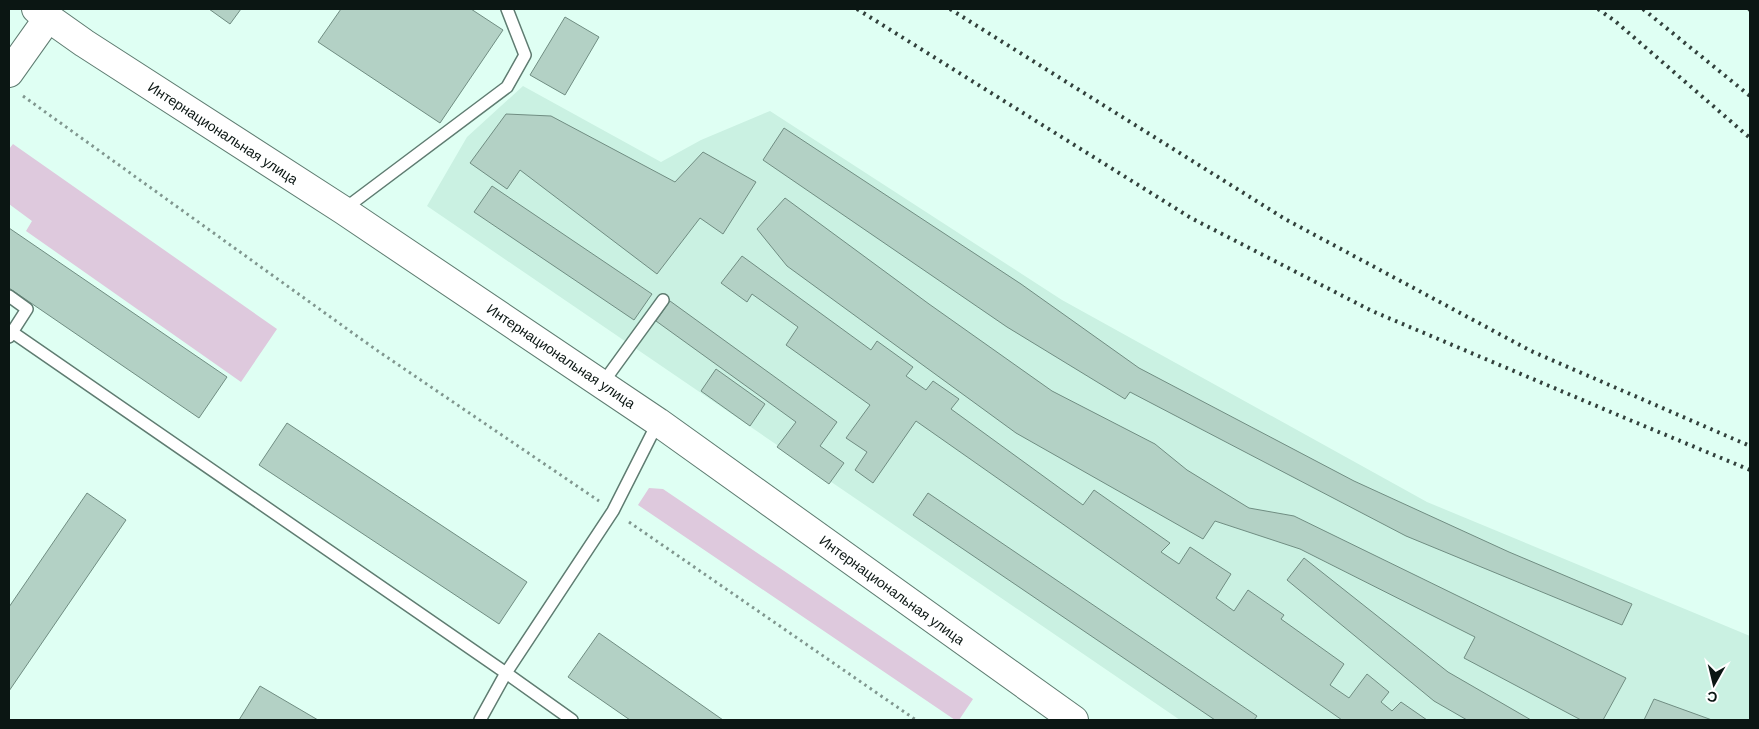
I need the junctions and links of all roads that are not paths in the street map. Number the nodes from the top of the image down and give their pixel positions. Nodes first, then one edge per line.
1 (507, 9) edge
2 (42, 13) edge
3 (14, 83) edge
4 (343, 210) junction
5 (9, 296) edge
6 (663, 300) dead end
7 (11, 335) edge
8 (602, 384) junction
9 (658, 422) junction
10 (506, 673) junction
11 (480, 720) edge
12 (572, 720) edge
13 (1074, 720) edge

1 - 4 lane
2 - 3 main road
2 - 4 main road, Интернациональная улица
4 - 8 main road, Интернациональная улица
5 - 7 lane
6 - 8 lane
7 - 10 lane
8 - 9 main road, Интернациональная улица
9 - 10 lane
9 - 13 main road, Интернациональная улица
10 - 11 lane
10 - 12 lane

